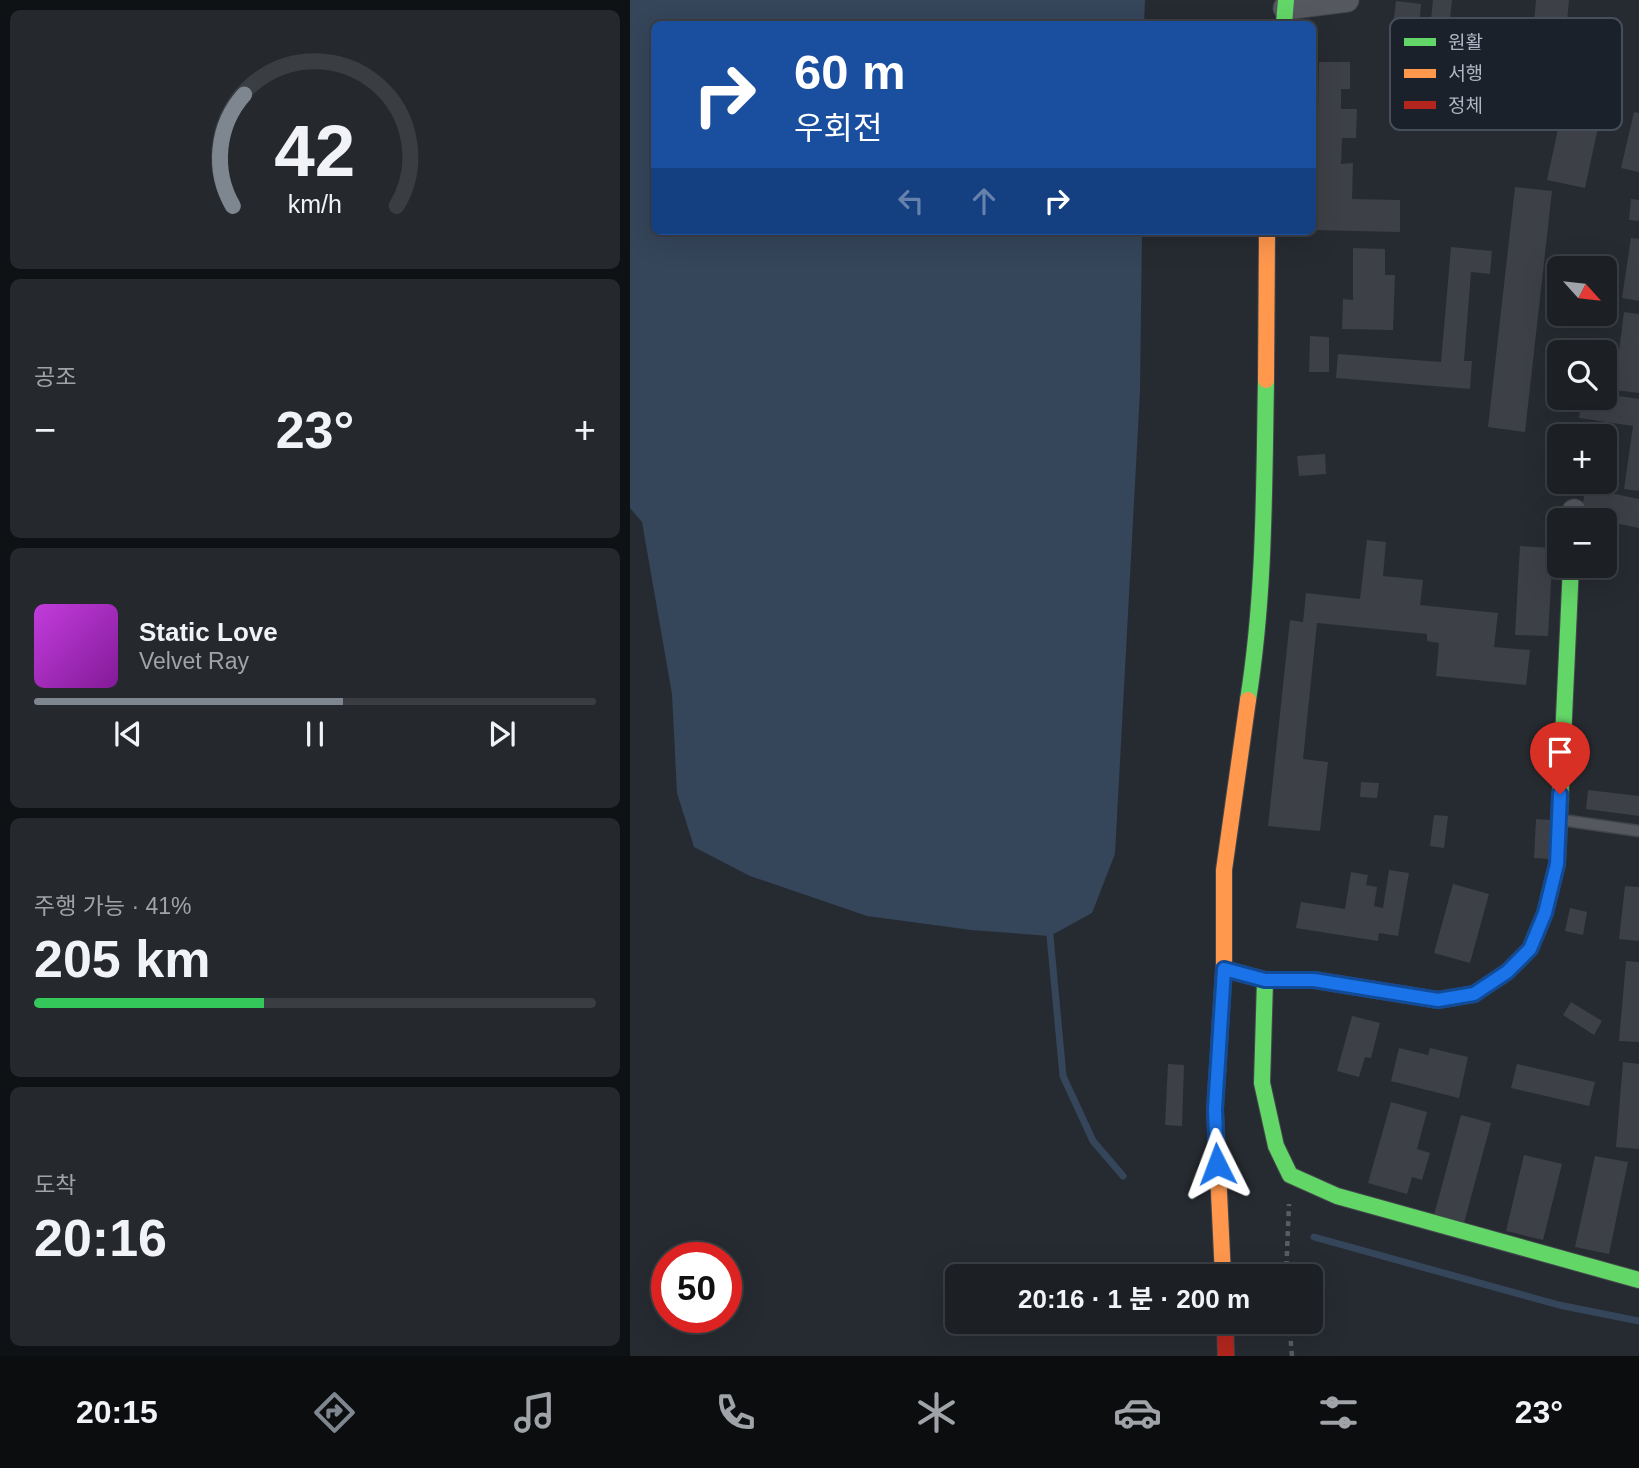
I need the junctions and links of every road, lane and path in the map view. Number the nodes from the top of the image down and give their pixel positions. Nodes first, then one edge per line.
1 (1347, 0) edge
2 (1285, 11) edge
3 (1267, 235) edge
4 (1570, 578) edge
5 (1559, 819) junction
6 (1639, 831) edge
7 (1224, 969) junction
8 (1265, 980) junction
9 (1290, 1175) junction
10 (1222, 1264) edge
11 (1286, 1264) edge
12 (1639, 1280) edge
13 (1225, 1334) edge
14 (1290, 1334) edge
15 (1226, 1356) edge
16 (1292, 1356) edge

1 - 2 street
3 - 7 street
4 - 5 street
5 - 6 lane
5 - 8 street
7 - 8 street
7 - 10 street
8 - 9 street
9 - 11 path
9 - 12 street
13 - 15 street
14 - 16 path

